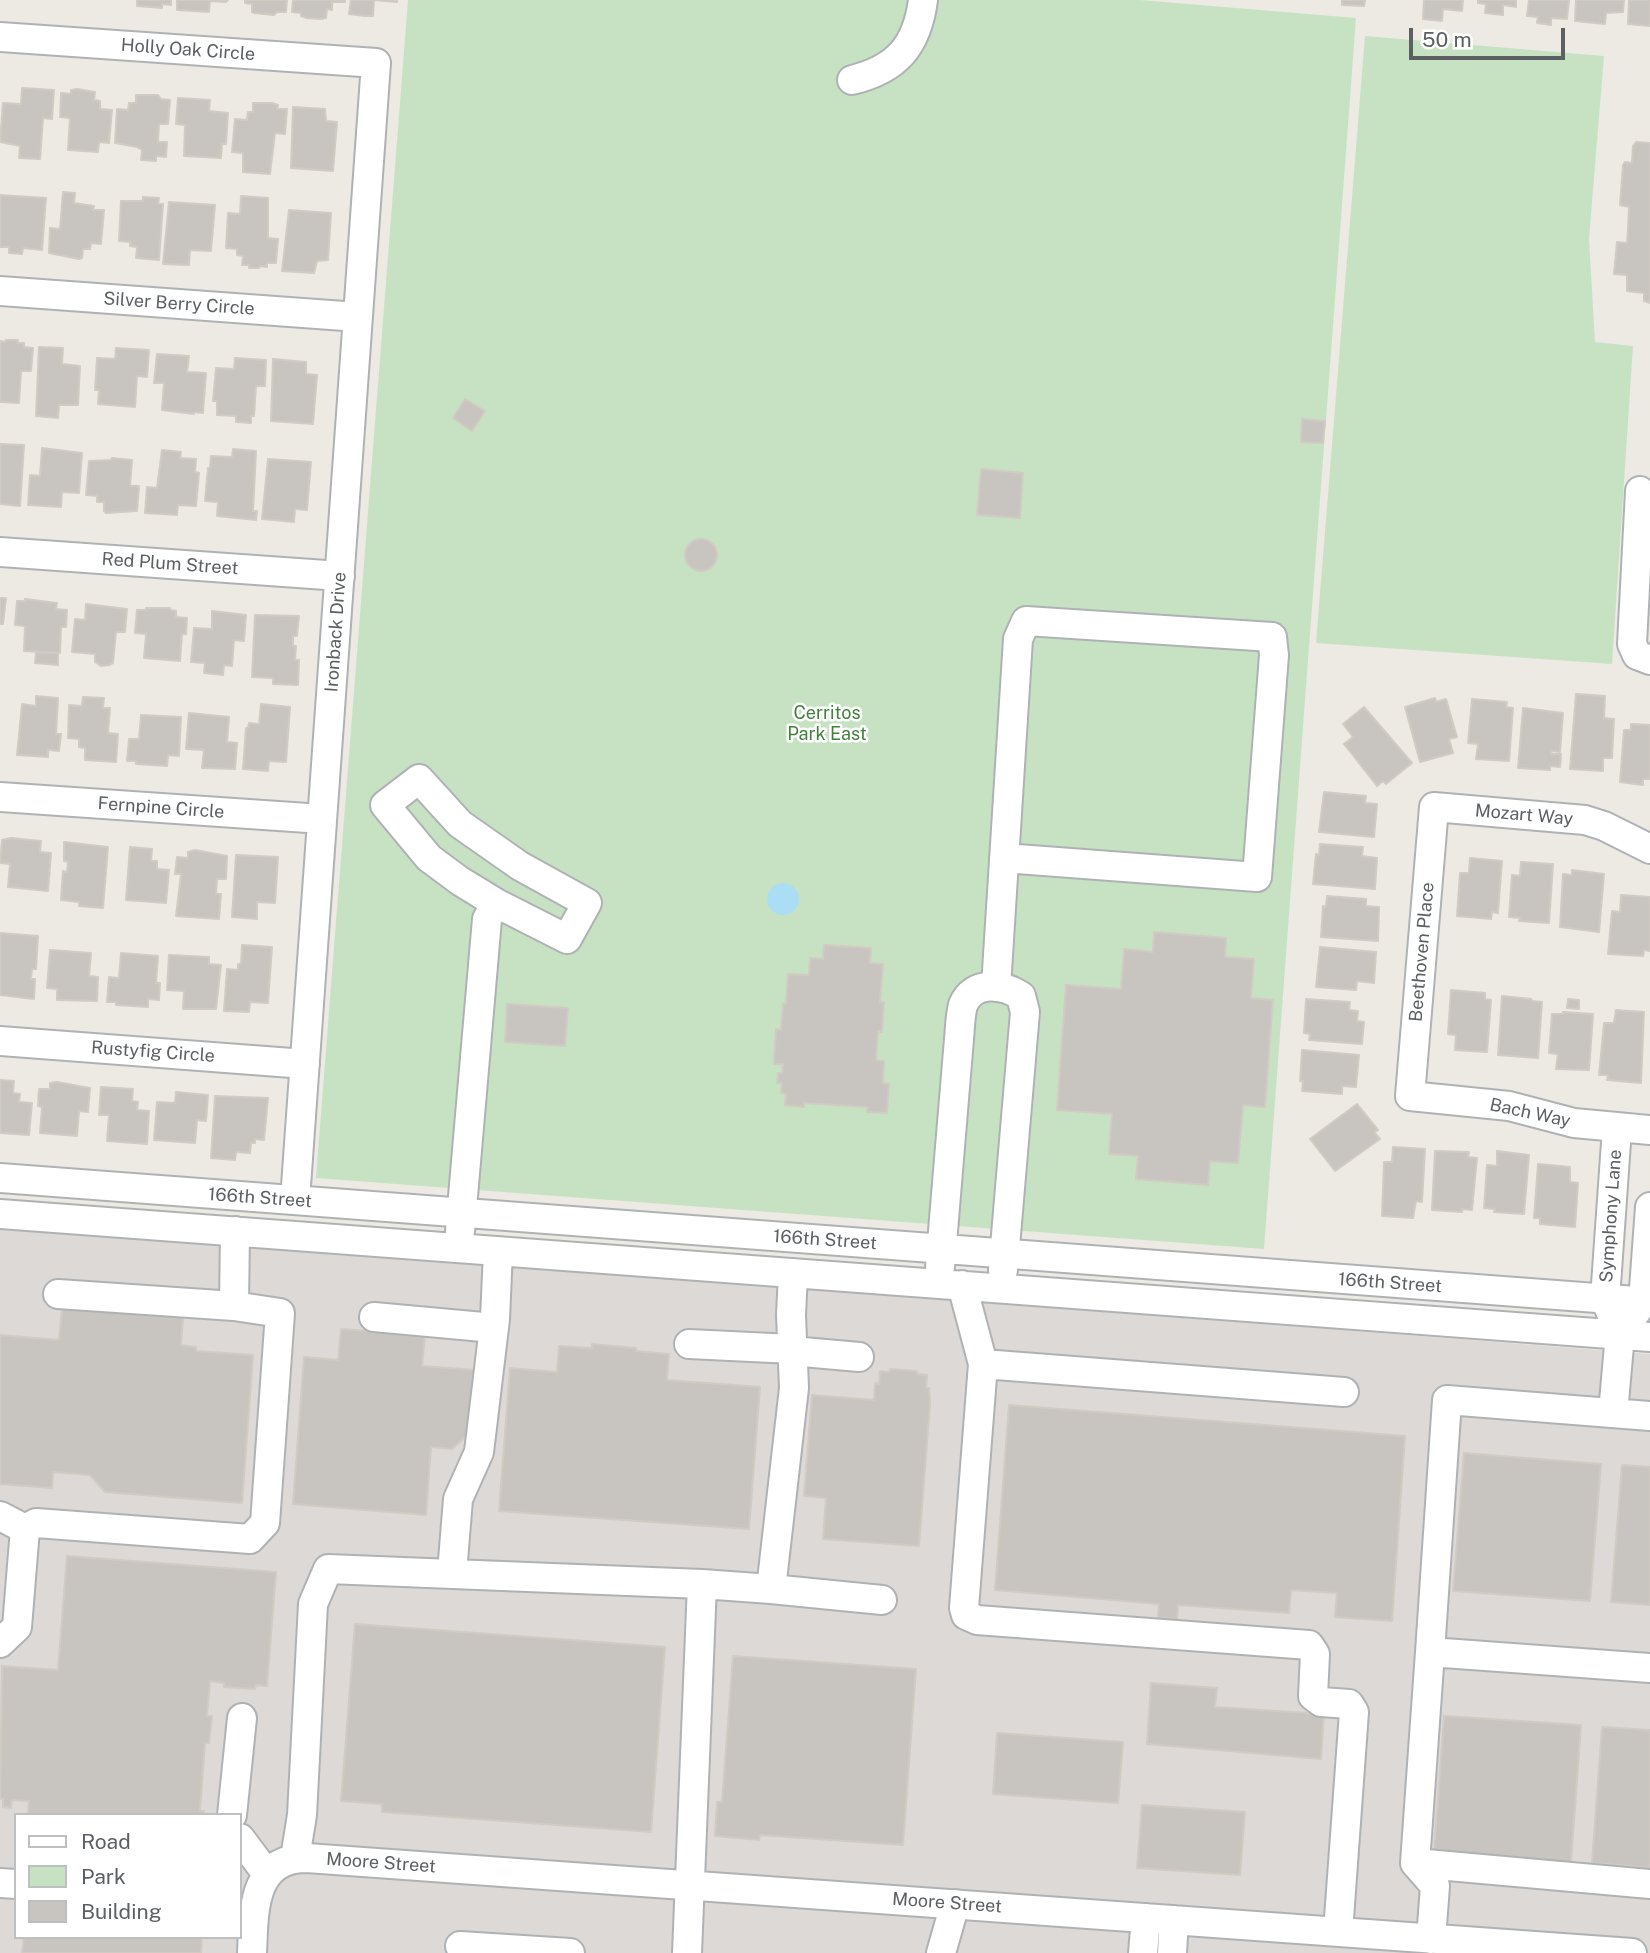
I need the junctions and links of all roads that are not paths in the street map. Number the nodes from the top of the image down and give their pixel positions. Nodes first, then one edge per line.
1 (923, 0) edge
2 (0, 37) edge
3 (376, 63) joint
4 (852, 80) dead end
5 (0, 291) edge
6 (358, 317) junction
7 (1640, 491) dead end
8 (0, 552) edge
9 (340, 576) junction
10 (1650, 660) edge
11 (0, 797) edge
12 (1434, 807) joint
13 (322, 820) junction
14 (1650, 849) edge
15 (1004, 858) junction
16 (496, 903) junction
17 (996, 987) junction
18 (0, 1041) edge
19 (305, 1064) junction
20 (1410, 1096) joint
21 (1617, 1128) junction
22 (1650, 1130) edge
23 (0, 1178) edge
24 (295, 1200) junction
25 (1650, 1207) edge
26 (461, 1213) junction
27 (0, 1214) edge
28 (235, 1231) junction
29 (459, 1248) junction
30 (941, 1249) junction
31 (498, 1251) junction
32 (1004, 1254) junction
33 (793, 1273) junction
34 (950, 1285) junction
35 (1001, 1289) junction
36 (58, 1294) dead end
37 (1605, 1299) junction
38 (1647, 1302) edge
39 (234, 1306) junction
40 (374, 1317) dead end
41 (494, 1328) junction
42 (1620, 1334) junction
43 (1650, 1337) edge
44 (689, 1344) dead end
45 (792, 1349) junction
46 (859, 1357) dead end
47 (983, 1364) junction
48 (1345, 1392) dead end
49 (1613, 1413) junction
50 (1650, 1416) edge
51 (0, 1516) edge
52 (25, 1529) junction
53 (452, 1573) junction
54 (702, 1584) junction
55 (771, 1589) junction
56 (882, 1600) dead end
57 (0, 1643) edge
58 (1430, 1652) junction
59 (1650, 1668) edge
60 (242, 1718) dead end
61 (232, 1813) edge
62 (242, 1841) edge
63 (295, 1858) junction
64 (1415, 1863) junction
65 (267, 1874) junction
66 (1650, 1884) edge
67 (691, 1885) junction
68 (247, 1904) edge
69 (955, 1904) junction
70 (1146, 1918) junction
71 (1174, 1920) junction
72 (1338, 1932) junction
73 (1431, 1939) junction
74 (460, 1946) dead end
75 (252, 1953) edge
76 (570, 1953) edge
77 (687, 1953) edge
78 (941, 1953) edge
79 (1143, 1953) edge
80 (1172, 1953) edge
81 (1628, 1953) edge

1 - 4 street
2 - 3 street, Holly Oak Circle
3 - 6 street, Ironback Drive
5 - 6 street, Silver Berry Circle
6 - 9 street, Ironback Drive
7 - 10 street
8 - 9 street, Red Plum Street
9 - 13 street, Ironback Drive
11 - 13 street, Fernpine Circle
12 - 14 street, Mozart Way
12 - 20 street, Beethoven Place
13 - 19 street, Ironback Drive
15 - 15 street
15 - 17 street
16 - 16 street
16 - 26 street
17 - 30 street
17 - 32 street
18 - 19 street, Rustyfig Circle
19 - 24 street, Ironback Drive
20 - 21 street, Bach Way
21 - 22 street, Bach Way
21 - 37 street, Symphony Lane
23 - 24 street, 166th Street
24 - 26 street, 166th Street
25 - 38 street
26 - 29 street
26 - 30 street, 166th Street
27 - 28 street, 166th Street
28 - 29 street, 166th Street
28 - 39 street
29 - 31 street, 166th Street
30 - 32 street, 166th Street
30 - 34 street
31 - 33 street, 166th Street
31 - 41 street
32 - 35 street
32 - 37 street, 166th Street
33 - 34 street, 166th Street
33 - 45 street
34 - 35 street, 166th Street
34 - 47 street
35 - 42 street, 166th Street
36 - 39 street
37 - 38 street, 166th Street
37 - 42 street, Symphony Lane
38 - 42 street
39 - 52 street
40 - 41 street
41 - 53 street
42 - 43 street, 166th Street
42 - 49 street
44 - 45 street
45 - 46 street
45 - 55 street
47 - 48 street
47 - 72 street
49 - 50 street
49 - 58 street
51 - 52 street
52 - 57 street
53 - 54 street
53 - 63 street
54 - 55 street
54 - 67 street
55 - 56 street
58 - 59 street
58 - 64 street
60 - 61 street
62 - 65 street
63 - 65 street
63 - 67 street, Moore Street
64 - 66 street
64 - 73 street
65 - 68 street
67 - 69 street, Moore Street
67 - 77 street
68 - 75 street
69 - 70 street, Moore Street
69 - 78 street
70 - 71 street, Moore Street
70 - 79 street
71 - 72 street, Moore Street
71 - 80 street
72 - 73 street, Moore Street
73 - 81 street, Moore Street
74 - 76 street

